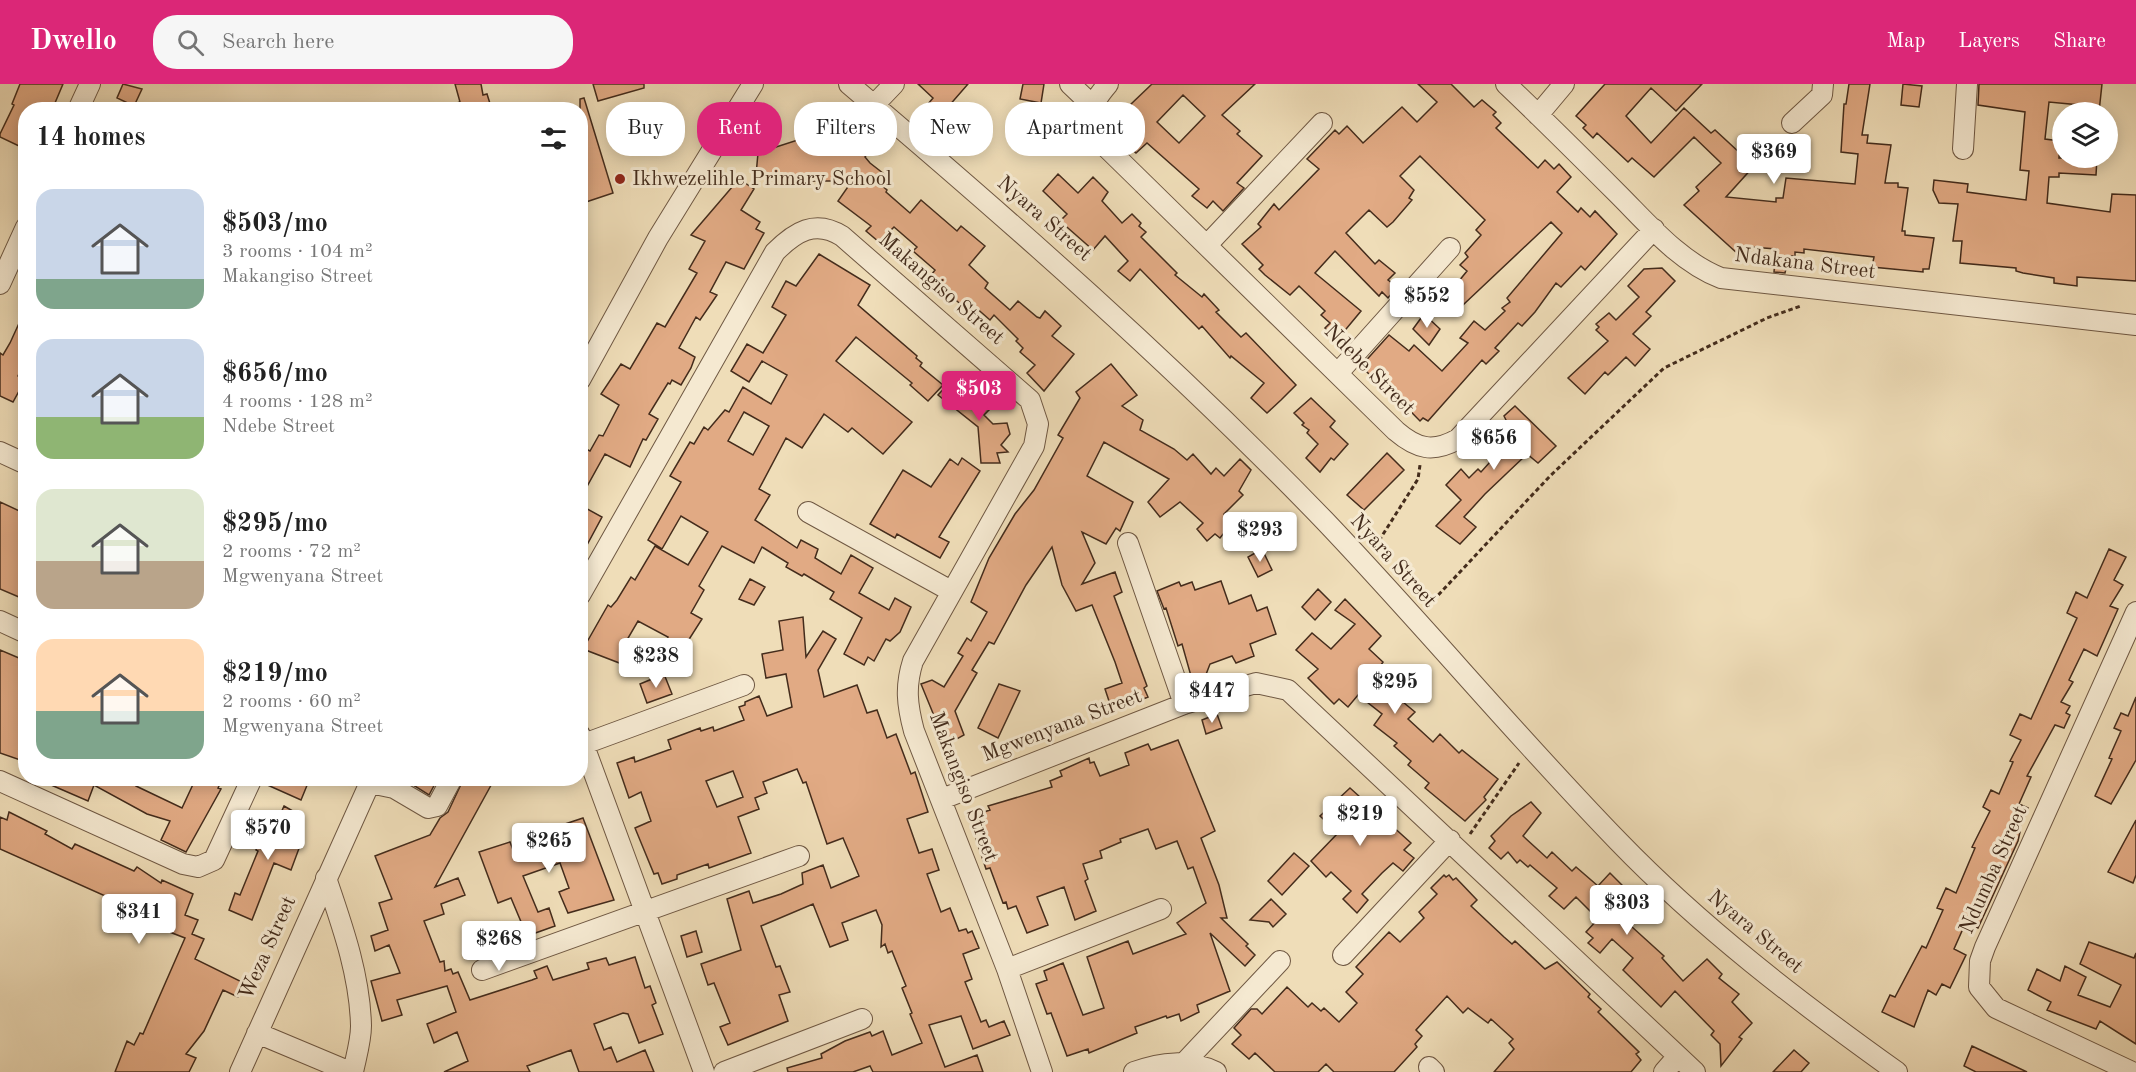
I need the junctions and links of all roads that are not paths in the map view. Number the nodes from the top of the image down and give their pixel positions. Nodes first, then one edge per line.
1 (90, 84) edge
2 (753, 84) edge
3 (849, 84) edge
4 (894, 84) edge
5 (1070, 84) edge
6 (1108, 84) edge
7 (1506, 84) edge
8 (1564, 84) edge
9 (1823, 84) edge
10 (1967, 84) edge
11 (82, 102) edge
12 (870, 102) edge
13 (877, 102) edge
14 (1089, 102) edge
15 (1094, 102) edge
16 (1538, 115) junction
17 (1322, 123) dead end
18 (1792, 123) dead end
19 (897, 125) edge
20 (1963, 149) dead end
21 (1115, 156) edge
22 (1654, 229) junction
23 (18, 245) edge
24 (1207, 245) junction
25 (1450, 248) dead end
26 (0, 284) edge
27 (2136, 325) edge
28 (588, 365) edge
29 (1338, 373) junction
30 (0, 452) edge
31 (18, 460) edge
32 (808, 512) dead end
33 (1128, 543) dead end
34 (588, 582) edge
35 (951, 591) junction
36 (2136, 612) edge
37 (0, 621) edge
38 (18, 629) edge
39 (744, 685) dead end
40 (1184, 704) junction
41 (588, 738) edge
42 (588, 756) edge
43 (0, 782) edge
44 (248, 786) edge
45 (369, 786) edge
46 (387, 786) edge
47 (448, 786) edge
48 (942, 799) junction
49 (1454, 845) junction
50 (800, 856) dead end
51 (326, 878) junction
52 (1161, 909) dead end
53 (646, 912) junction
54 (1343, 955) dead end
55 (1280, 961) dead end
56 (1007, 969) junction
57 (482, 970) dead end
58 (862, 1019) dead end
59 (256, 1033) junction
60 (1678, 1056) junction
61 (1184, 1063) junction
62 (317, 1066) edge
63 (240, 1072) edge
64 (351, 1072) edge
65 (704, 1072) edge
66 (724, 1072) edge
67 (1042, 1072) edge
68 (1134, 1072) edge
69 (1216, 1072) edge
70 (1664, 1072) edge
71 (1695, 1072) edge
72 (1897, 1072) edge
73 (2132, 1072) edge

1 - 11 street
2 - 28 street
3 - 12 street, Nyara Street
4 - 13 street
5 - 14 street
6 - 15 street
7 - 16 street, Ndakana Street
8 - 16 street
9 - 18 street
10 - 20 street
16 - 22 street, Ndakana Street
17 - 24 street
19 - 72 street, Nyara Street
21 - 24 street, Ndebe Street
22 - 27 street, Ndakana Street
22 - 29 street, Ndebe Street
23 - 26 street
24 - 29 street, Ndebe Street
25 - 29 street
30 - 31 street
32 - 35 street
33 - 40 street
34 - 35 street, Makangiso Street
35 - 48 street, Makangiso Street
36 - 73 street, Ndumba Street
37 - 38 street
39 - 41 street
40 - 48 street, Mgwenyana Street
40 - 49 street, Mgwenyana Street
42 - 53 street
43 - 44 street
45 - 51 street, Weza Street
46 - 47 street
48 - 56 street, Makangiso Street
49 - 54 street
49 - 60 street, Mgwenyana Street
50 - 53 street
51 - 59 street, Weza Street
51 - 64 street
52 - 56 street
53 - 57 street
53 - 65 street
55 - 61 street
56 - 67 street, Makangiso Street
58 - 66 street
59 - 62 street
59 - 63 street, Weza Street
60 - 70 street
60 - 71 street, Mgwenyana Street
61 - 68 street
61 - 69 street
62 - 64 street

